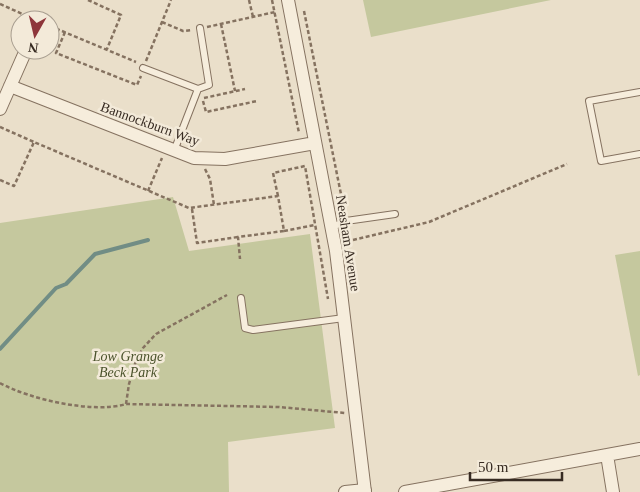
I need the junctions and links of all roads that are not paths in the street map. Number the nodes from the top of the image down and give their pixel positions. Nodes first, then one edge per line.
1 (288, 0) edge
2 (200, 28) road end
3 (22, 60) edge
4 (144, 67) road end
5 (10, 86) junction
6 (198, 89) junction
7 (640, 92) edge
8 (0, 108) edge
9 (308, 144) junction
10 (170, 150) junction
11 (640, 154) edge
12 (395, 214) dead end
13 (332, 227) junction
14 (241, 298) dead end
15 (338, 319) junction
16 (640, 449) edge
17 (607, 455) junction
18 (365, 491) edge
19 (345, 492) edge
20 (405, 492) edge
21 (613, 492) edge

1 - 9 street, Neasham Avenue
2 - 6 lane
3 - 5 street
4 - 6 lane
5 - 8 street
5 - 10 street, Bannockburn Way
6 - 10 lane
7 - 11 lane
9 - 10 street, Bannockburn Way
9 - 13 street, Neasham Avenue
12 - 13 lane
13 - 15 street, Neasham Avenue
14 - 15 lane
15 - 18 street, Neasham Avenue
16 - 17 street
17 - 20 street
17 - 21 street
18 - 19 street

